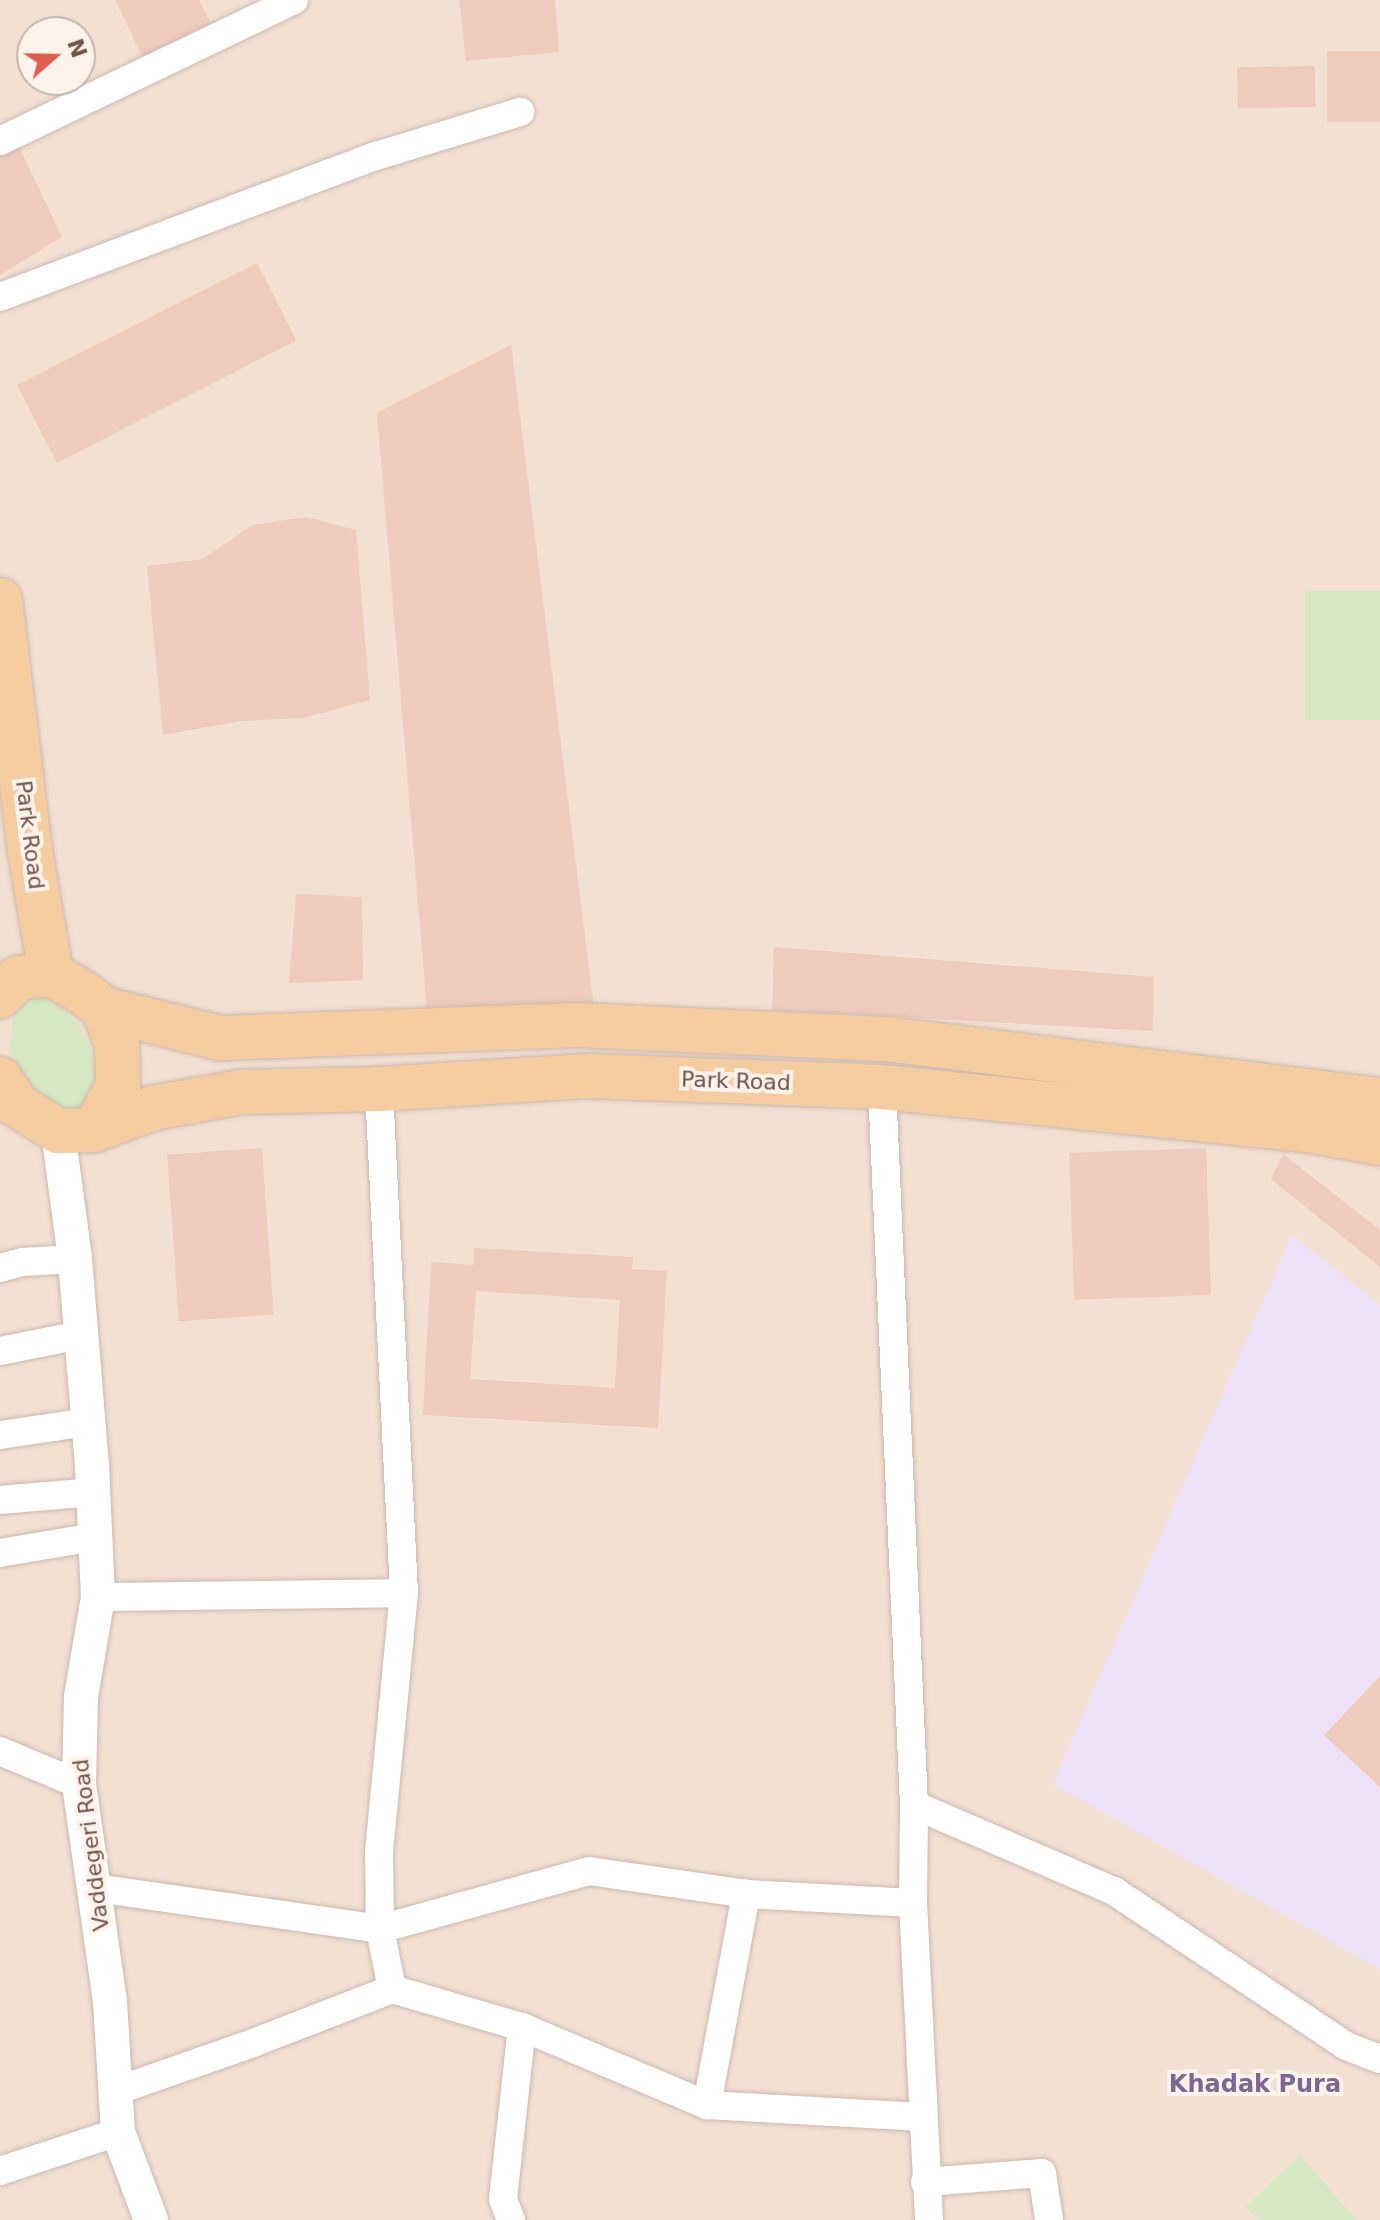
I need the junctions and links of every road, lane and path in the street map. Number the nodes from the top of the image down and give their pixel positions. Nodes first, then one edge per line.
1 (294, 0) edge
2 (520, 112) dead end
3 (0, 141) edge
4 (0, 297) edge
5 (0, 600) edge
6 (51, 974) junction
7 (0, 996) edge
8 (104, 1009) junction
9 (0, 1079) edge
10 (882, 1087) junction
11 (379, 1089) junction
12 (1380, 1100) edge
13 (76, 1130) junction
14 (1380, 1143) edge
15 (75, 1259) junction
16 (0, 1268) edge
17 (80, 1335) junction
18 (0, 1351) edge
19 (88, 1422) junction
20 (0, 1435) edge
21 (94, 1492) junction
22 (0, 1500) edge
23 (95, 1537) junction
24 (0, 1553) edge
25 (404, 1593) junction
26 (98, 1597) junction
27 (0, 1751) edge
28 (79, 1784) junction
29 (914, 1805) junction
30 (96, 1888) junction
31 (746, 1894) junction
32 (913, 1903) junction
33 (380, 1929) junction
34 (392, 1989) junction
35 (522, 2027) junction
36 (1380, 2059) edge
37 (116, 2091) junction
38 (707, 2105) junction
39 (922, 2117) junction
40 (118, 2132) junction
41 (0, 2171) edge
42 (925, 2182) junction
43 (151, 2220) edge
44 (511, 2220) edge
45 (929, 2220) edge
46 (1049, 2220) edge

1 - 3 street
2 - 4 street
5 - 6 main road, Park Road
6 - 7 main road
6 - 8 main road
8 - 12 main road
8 - 13 main road
9 - 13 main road
10 - 11 main road, Park Road
10 - 14 main road, Park Road
10 - 29 street
11 - 13 main road, Park Road
11 - 25 street
13 - 15 street, Vaddegeri Road
15 - 16 street
15 - 17 street, Vaddegeri Road
17 - 18 street
17 - 19 street, Vaddegeri Road
19 - 20 street
19 - 21 street, Vaddegeri Road
21 - 22 street
21 - 23 street, Vaddegeri Road
23 - 24 street
23 - 26 street, Vaddegeri Road
25 - 26 street
25 - 33 street
26 - 28 street, Vaddegeri Road
27 - 28 street
28 - 30 street, Vaddegeri Road
29 - 32 street
29 - 36 street
30 - 33 street
30 - 37 street, Vaddegeri Road
31 - 32 street
31 - 33 street
31 - 38 street
32 - 39 street
33 - 34 street
34 - 35 street
34 - 37 street
35 - 38 street
35 - 44 street
37 - 40 street, Vaddegeri Road
38 - 39 street
39 - 42 street
40 - 41 street
40 - 43 street, Vaddegeri Road
42 - 45 street
42 - 46 street

